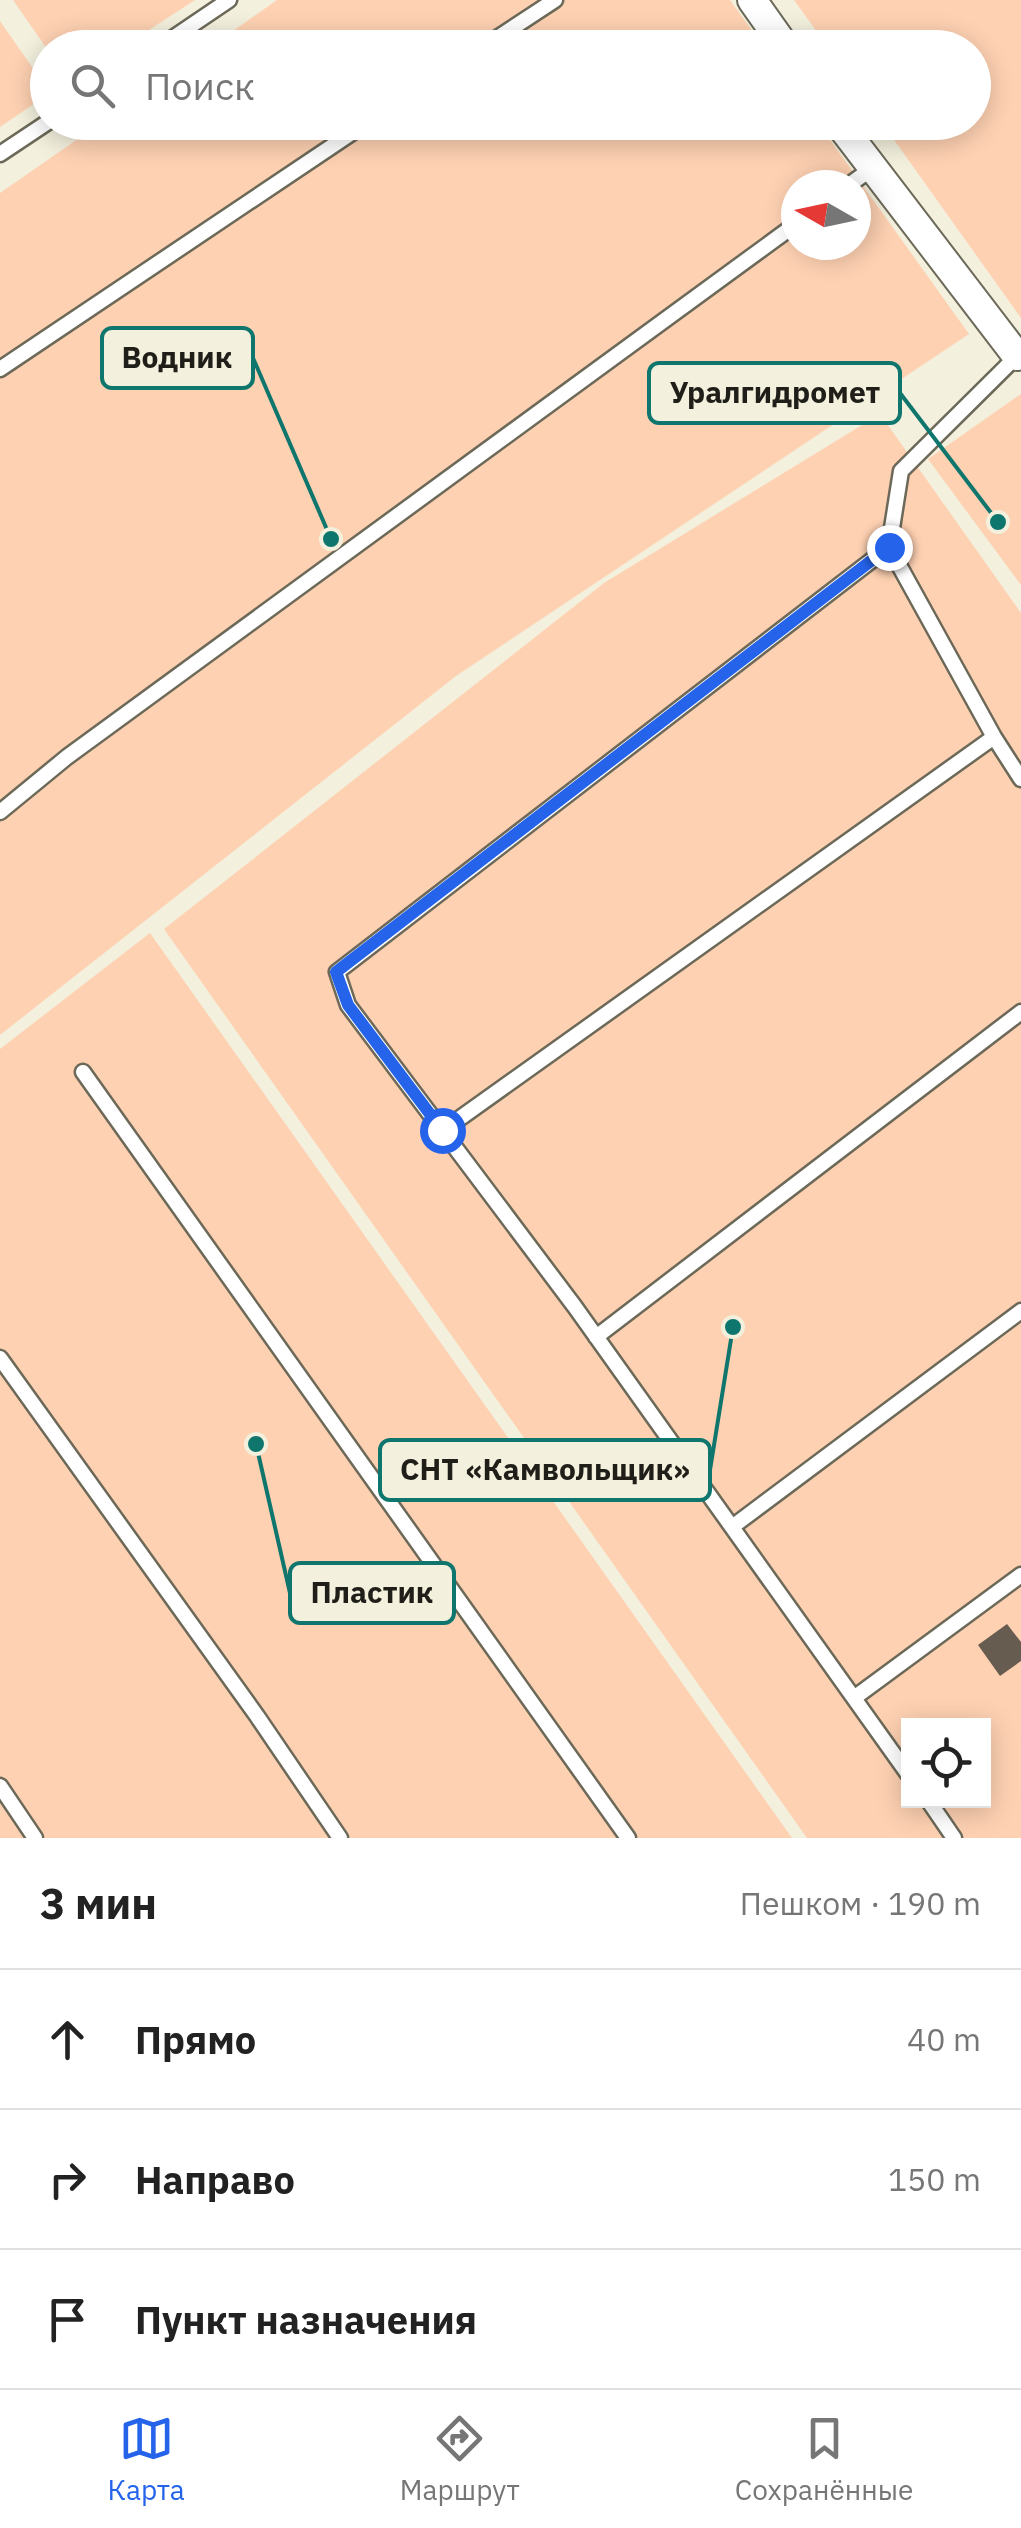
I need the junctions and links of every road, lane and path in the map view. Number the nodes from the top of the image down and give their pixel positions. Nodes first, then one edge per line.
1 (229, 0) edge
2 (555, 0) edge
3 (752, 0) edge
4 (185, 30) edge
5 (509, 30) edge
6 (773, 30) edge
7 (30, 134) edge
8 (341, 140) edge
9 (845, 140) edge
10 (0, 154) edge
11 (857, 170) edge
12 (871, 189) edge
13 (781, 235) edge
14 (1019, 355) edge
15 (0, 368) edge
16 (889, 547) junction
17 (994, 737) junction
18 (1021, 779) edge
19 (0, 812) edge
20 (1021, 1012) edge
21 (82, 1072) dead end
22 (442, 1130) junction
23 (1021, 1311) edge
24 (596, 1336) junction
25 (0, 1358) edge
26 (732, 1527) junction
27 (1021, 1575) edge
28 (854, 1698) junction
29 (901, 1764) edge
30 (0, 1786) edge
31 (933, 1808) edge
32 (34, 1838) edge
33 (340, 1838) edge
34 (628, 1838) edge
35 (954, 1838) edge

1 - 4 lane
2 - 5 lane
3 - 6 street
7 - 10 lane
8 - 15 lane
9 - 11 street
12 - 14 street
13 - 19 lane
14 - 16 lane
16 - 17 lane
16 - 22 lane
17 - 18 lane
17 - 22 lane
20 - 24 lane
21 - 34 lane
22 - 24 lane
23 - 26 lane
24 - 26 lane
25 - 33 lane
26 - 28 lane
27 - 28 lane
28 - 29 lane
30 - 32 lane
31 - 35 lane

